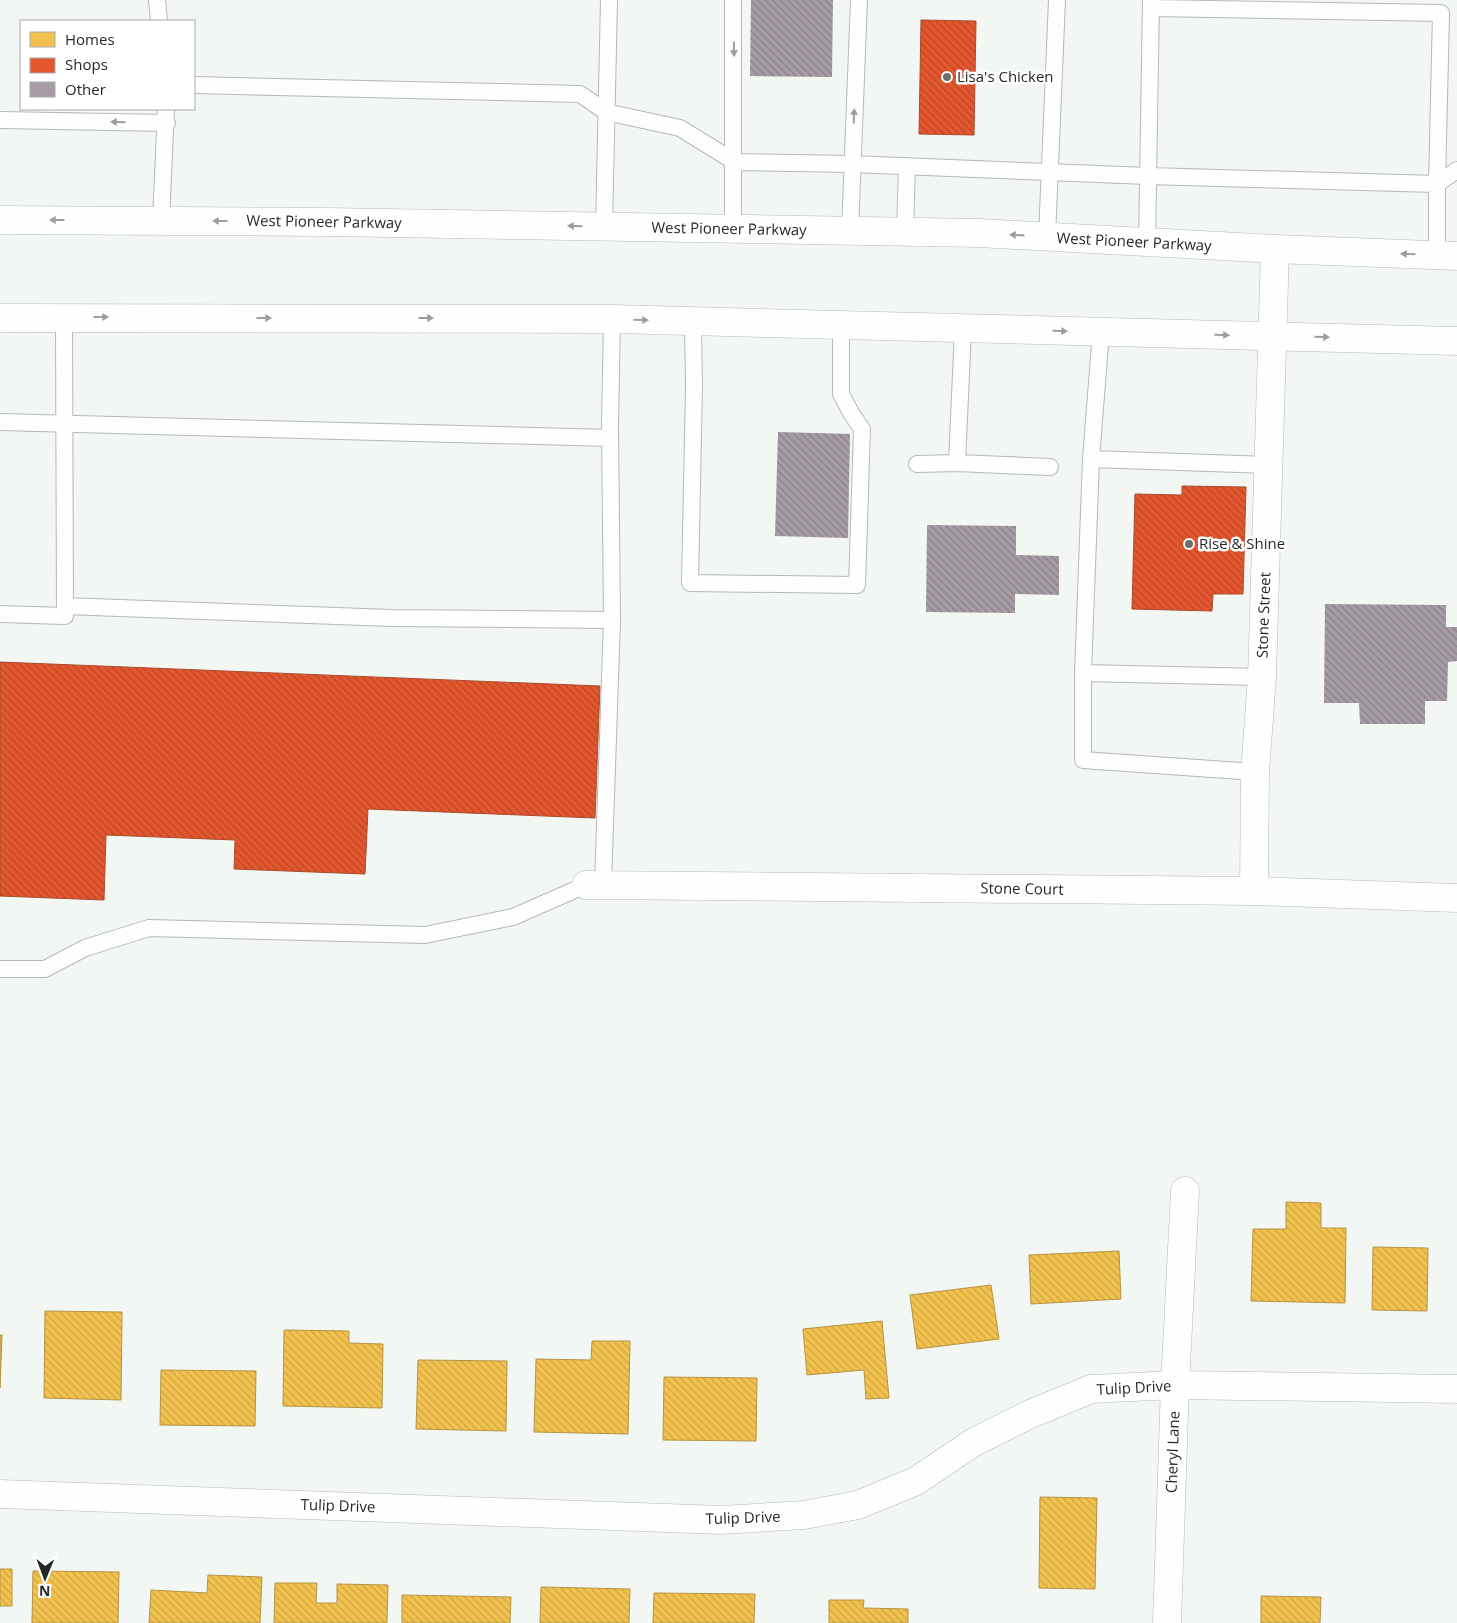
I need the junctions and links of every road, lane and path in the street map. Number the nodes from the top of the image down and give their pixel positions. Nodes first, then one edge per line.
1 (157, 0) edge
2 (609, 0) edge
3 (734, 0) edge
4 (859, 0) edge
5 (1057, 0) edge
6 (1151, 4) edge
7 (159, 20) edge
8 (195, 85) edge
9 (606, 112) junction
10 (166, 116) edge
11 (0, 120) edge
12 (735, 162) junction
13 (852, 164) junction
14 (907, 166) junction
15 (1457, 170) edge
16 (1049, 172) junction
17 (1148, 176) junction
18 (1437, 184) junction
19 (0, 220) edge
20 (161, 221) junction
21 (604, 227) junction
22 (733, 229) junction
23 (850, 231) junction
24 (905, 232) junction
25 (1047, 237) junction
26 (1147, 243) junction
27 (1275, 249) junction
28 (1447, 256) edge
29 (64, 317) junction
30 (0, 318) edge
31 (612, 319) junction
32 (693, 321) junction
33 (841, 326) junction
34 (963, 329) junction
35 (1101, 332) junction
36 (1274, 336) junction
37 (1457, 341) edge
38 (0, 422) edge
39 (64, 424) junction
40 (610, 438) junction
41 (1091, 459) junction
42 (957, 463) junction
43 (917, 464) dead end
44 (1269, 466) junction
45 (1050, 467) dead end
46 (65, 606) junction
47 (0, 614) edge
48 (612, 620) junction
49 (1083, 673) junction
50 (1262, 676) junction
51 (1255, 772) junction
52 (595, 885) junction
53 (1254, 892) junction
54 (1457, 898) edge
55 (0, 969) edge
56 (1185, 1191) dead end
57 (1175, 1385) junction
58 (1457, 1388) edge
59 (0, 1494) edge
60 (1167, 1623) edge

1 - 7 lane
2 - 9 lane
3 -> 12 lane
13 -> 4 lane
5 - 16 lane
6 - 17 lane
6 - 18 lane
8 - 9 lane
9 - 12 lane
9 - 21 lane
10 -> 11 lane
10 - 20 lane
12 - 13 lane
12 - 22 lane
13 - 14 lane
13 - 23 lane
14 - 16 lane
14 - 24 lane
15 - 18 lane
16 - 17 lane
16 - 25 lane
17 - 18 lane
17 - 26 lane
18 - 28 lane
20 -> 19 street, West Pioneer Parkway
21 -> 20 street, West Pioneer Parkway
21 - 22 street, West Pioneer Parkway
22 - 23 street, West Pioneer Parkway
23 - 24 street, West Pioneer Parkway
25 -> 24 street, West Pioneer Parkway
25 - 26 street, West Pioneer Parkway
26 - 27 street, West Pioneer Parkway
28 -> 27 street, West Pioneer Parkway
27 - 36 street, Stone Street
29 - 30 street
29 -> 31 street
29 - 39 lane
31 -> 32 street
31 - 40 lane
32 - 33 street
32 - 33 lane
33 - 34 street
34 -> 35 street
34 - 42 lane
35 -> 36 street
35 - 41 lane
36 -> 37 street
36 - 44 street, Stone Street
38 - 39 lane
39 - 40 lane
39 - 46 lane
40 - 48 lane
41 - 44 lane
41 - 49 lane
42 - 43 lane
42 - 45 lane
44 - 50 street, Stone Street
46 - 47 lane
46 - 48 lane
48 - 52 lane
49 - 50 lane
49 - 51 lane
50 - 51 street, Stone Street
51 - 53 street, Stone Street
52 - 53 street, Stone Court
52 - 55 lane
53 - 54 street, Stone Court
56 - 57 street, Cheryl Lane
57 - 58 street, Tulip Drive
57 - 59 street, Tulip Drive
57 - 60 street, Cheryl Lane

